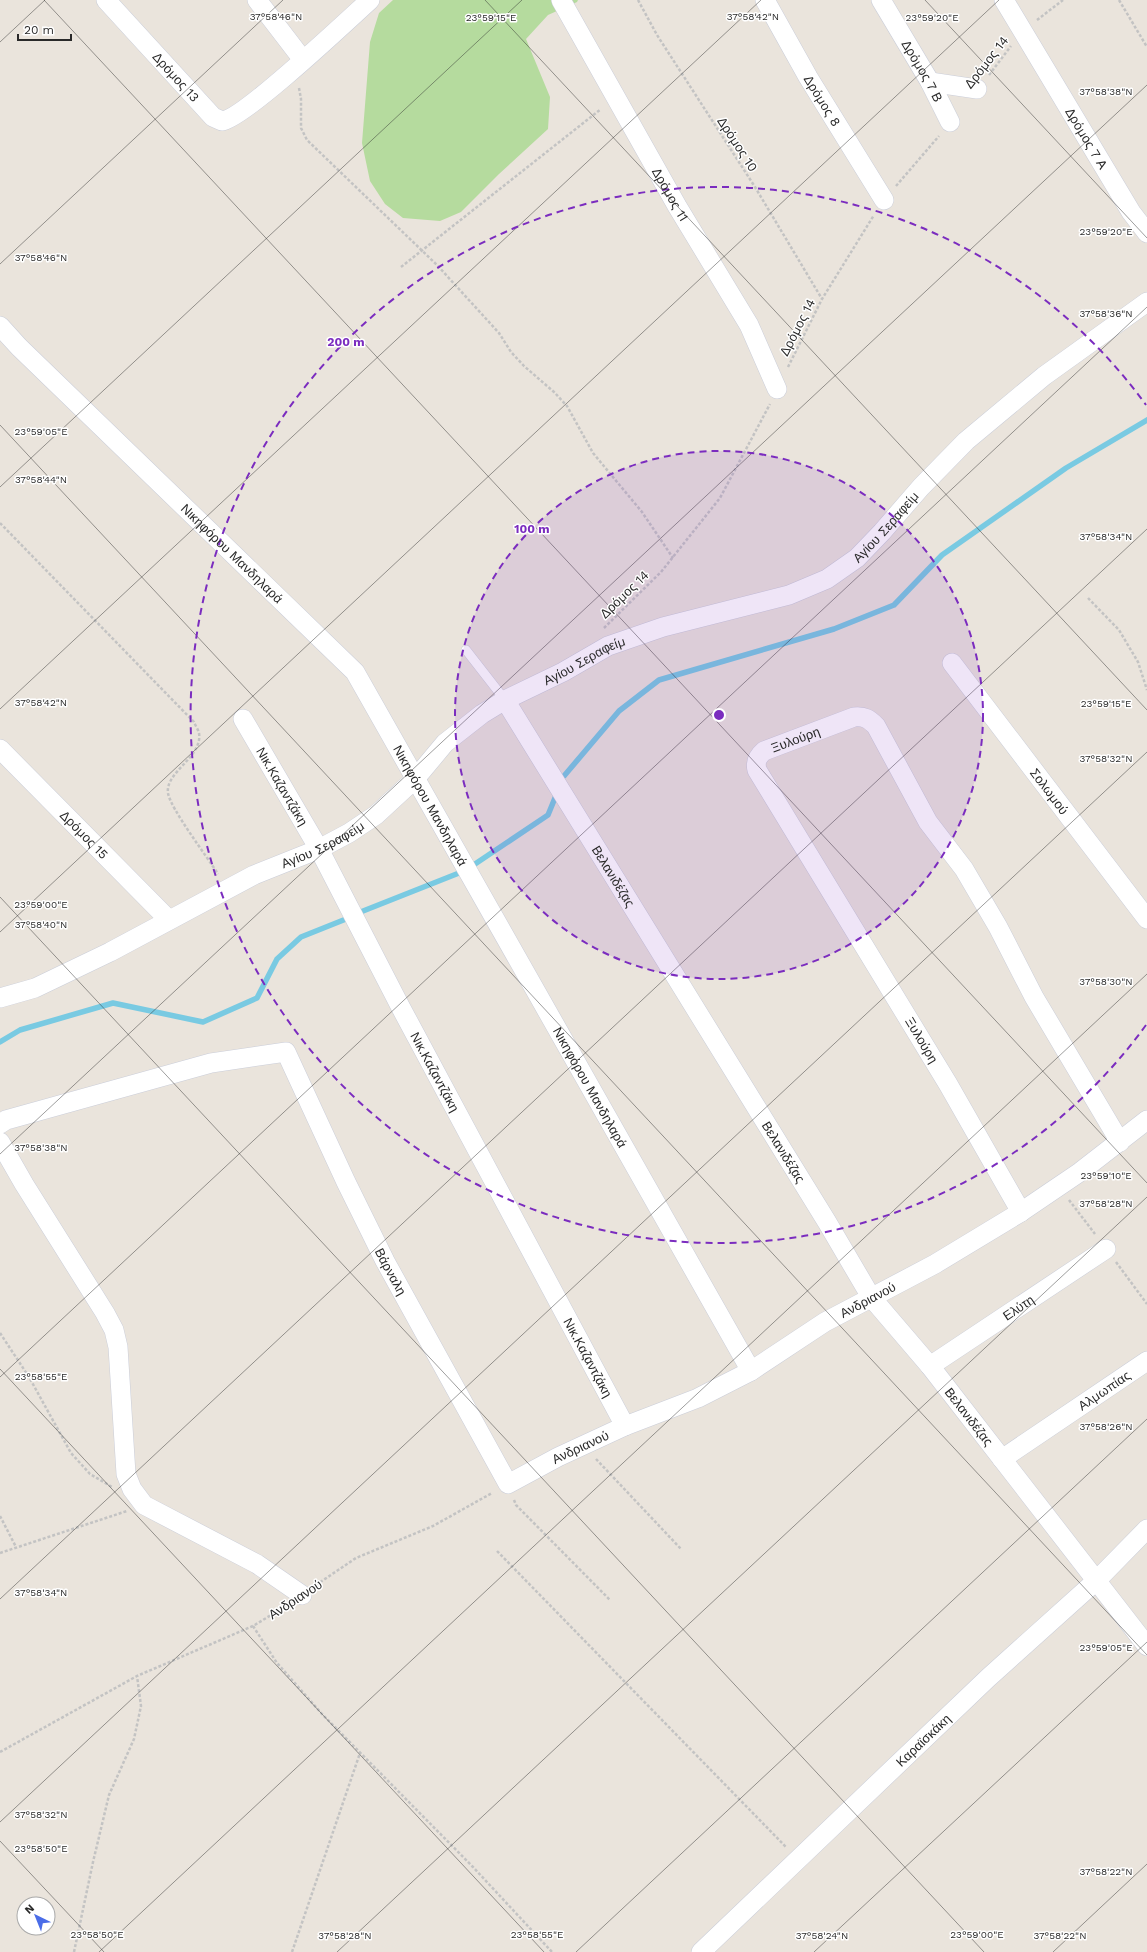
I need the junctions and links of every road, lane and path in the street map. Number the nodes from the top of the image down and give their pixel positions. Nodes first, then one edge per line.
1 (106, 0) edge
2 (257, 0) edge
3 (370, 0) edge
4 (561, 0) edge
5 (638, 0) edge
6 (764, 0) edge
7 (881, 0) edge
8 (1004, 0) edge
9 (1063, 0) edge
10 (1119, 0) edge
11 (1022, 32) junction
12 (1147, 48) edge
13 (297, 65) junction
14 (930, 82) junction
15 (977, 89) joint
16 (616, 97) junction
17 (950, 122) joint
18 (884, 200) junction
19 (1147, 233) edge
20 (422, 250) junction
21 (401, 267) dead end
22 (822, 299) junction
23 (1147, 302) edge
24 (0, 326) edge
25 (777, 389) junction
26 (0, 523) edge
27 (673, 558) junction
28 (1088, 598) dead end
29 (601, 631) dead end
30 (466, 650) dead end
31 (952, 663) dead end
32 (1147, 690) edge
33 (505, 700) junction
34 (243, 719) dead end
35 (0, 749) edge
36 (415, 779) junction
37 (319, 849) junction
38 (228, 888) junction
39 (1147, 919) edge
40 (169, 920) junction
41 (0, 998) edge
42 (1147, 1120) edge
43 (0, 1124) edge
44 (0, 1142) edge
45 (1120, 1142) junction
46 (1021, 1212) junction
47 (1106, 1249) dead end
48 (871, 1298) junction
49 (0, 1334) edge
50 (1147, 1361) edge
51 (930, 1366) junction
52 (751, 1371) junction
53 (625, 1426) junction
54 (584, 1445) junction
55 (1002, 1459) junction
56 (508, 1484) junction
57 (117, 1490) dead end
58 (144, 1506) junction
59 (0, 1516) edge
60 (1147, 1529) edge
61 (16, 1547) junction
62 (681, 1549) dead end
63 (497, 1551) dead end
64 (0, 1553) edge
65 (1097, 1580) junction
66 (302, 1595) junction
67 (610, 1600) dead end
68 (253, 1626) junction
69 (1147, 1646) edge
70 (137, 1676) junction
71 (0, 1752) edge
72 (360, 1753) junction
73 (799, 1860) junction
74 (74, 1952) edge
75 (292, 1952) edge
76 (552, 1952) edge
77 (701, 1952) edge

1 - 13 street, Δρόμος 13
2 - 13 street
3 - 13 street
4 - 16 street, Δρόμος 11
5 - 22 path, Δρόμος 10
6 - 18 street, Δρόμος 8
7 - 14 street, Δρόμος 7 Β
8 - 11 street, Δρόμος 7 Α
9 - 11 path, Δρόμος 14
10 - 12 path
11 - 15 path, Δρόμος 14
11 - 19 street, Δρόμος 7 Α
13 - 20 path
14 - 15 street
14 - 17 street, Δρόμος 7 Β
16 - 20 path
16 - 25 street, Δρόμος 11
17 - 18 path, Δρόμος 14
18 - 22 path, Δρόμος 14
20 - 21 path
20 - 27 path
22 - 25 path, Δρόμος 14
23 - 33 street, Αγίου Σεραφείμ
24 - 36 street, Νικηφόρου Μανδηλαρά
25 - 27 path, Δρόμος 14
26 - 38 path
27 - 29 path, Δρόμος 14
28 - 32 path
30 - 33 lane
31 - 39 street, Σολωμού
33 - 36 street, Αγίου Σεραφείμ
33 - 48 street, Βελανιδέζας
34 - 37 street, Νικ.Καζαντζάκη
35 - 40 street, Δρόμος 15
36 - 37 street, Αγίου Σεραφείμ
36 - 52 street, Νικηφόρου Μανδηλαρά
37 - 38 street, Αγίου Σεραφείμ
37 - 53 street, Νικ.Καζαντζάκη
38 - 40 street, Αγίου Σεραφείμ
40 - 41 street, Αγίου Σεραφείμ
42 - 45 street, Ανδριανού
43 - 56 street, Βάρναλη
44 - 58 street
45 - 46 street, Ανδριανού
45 - 46 street, Ξυλούρη
46 - 48 street, Ανδριανού
47 - 51 street, Ελύτη
48 - 51 street, Βελανιδέζας
48 - 52 street, Ανδριανού
49 - 57 path
50 - 55 street, Αλμωπίας
51 - 55 street, Βελανιδέζας
52 - 53 street, Ανδριανού
53 - 54 street, Ανδριανού
54 - 56 street, Ανδριανού
54 - 62 path
55 - 65 street, Βελανιδέζας
56 - 66 path, Ανδριανού
56 - 67 path
58 - 61 path
58 - 66 street
59 - 61 path
60 - 65 street, Καραϊσκάκη
61 - 64 path
63 - 73 path
65 - 69 street, Βελανιδέζας
65 - 73 street, Καραϊσκάκη
66 - 68 path, Ανδριανού
68 - 70 path, Ανδριανού
68 - 72 path
70 - 71 path, Ανδριανού
70 - 74 path
72 - 75 path
72 - 76 path
73 - 77 street, Καραϊσκάκη

